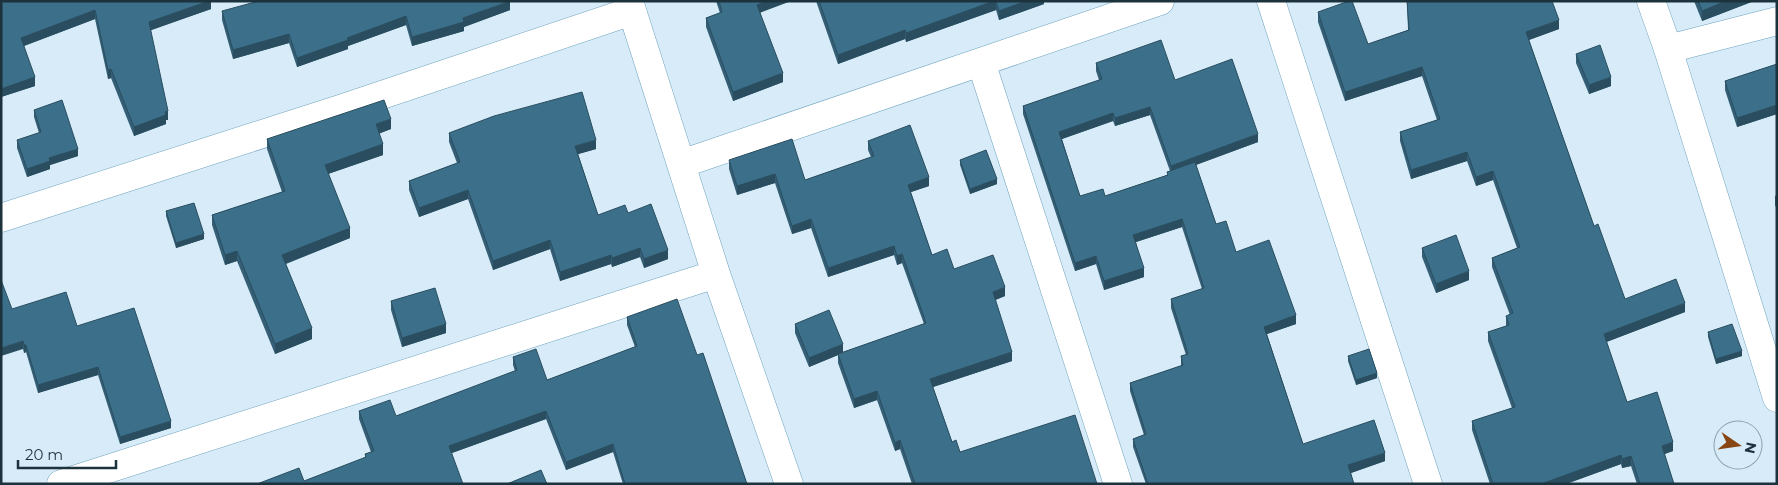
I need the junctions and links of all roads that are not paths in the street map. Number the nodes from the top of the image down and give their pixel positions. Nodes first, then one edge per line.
1 (1160, 1) edge
2 (1271, 1) edge
3 (1652, 1) edge
4 (631, 6) edge
5 (1777, 21) edge
6 (1668, 49) junction
7 (981, 62) junction
8 (681, 164) junction
9 (1, 218) edge
10 (716, 274) junction
11 (1777, 398) edge
12 (61, 484) edge
13 (789, 484) edge
14 (1118, 484) edge
15 (1428, 484) edge

1 - 7 street
2 - 15 street
3 - 6 street
4 - 8 street
4 - 9 street
5 - 6 street
6 - 11 street
7 - 8 street
7 - 14 street
8 - 10 street
10 - 12 street
10 - 13 street

